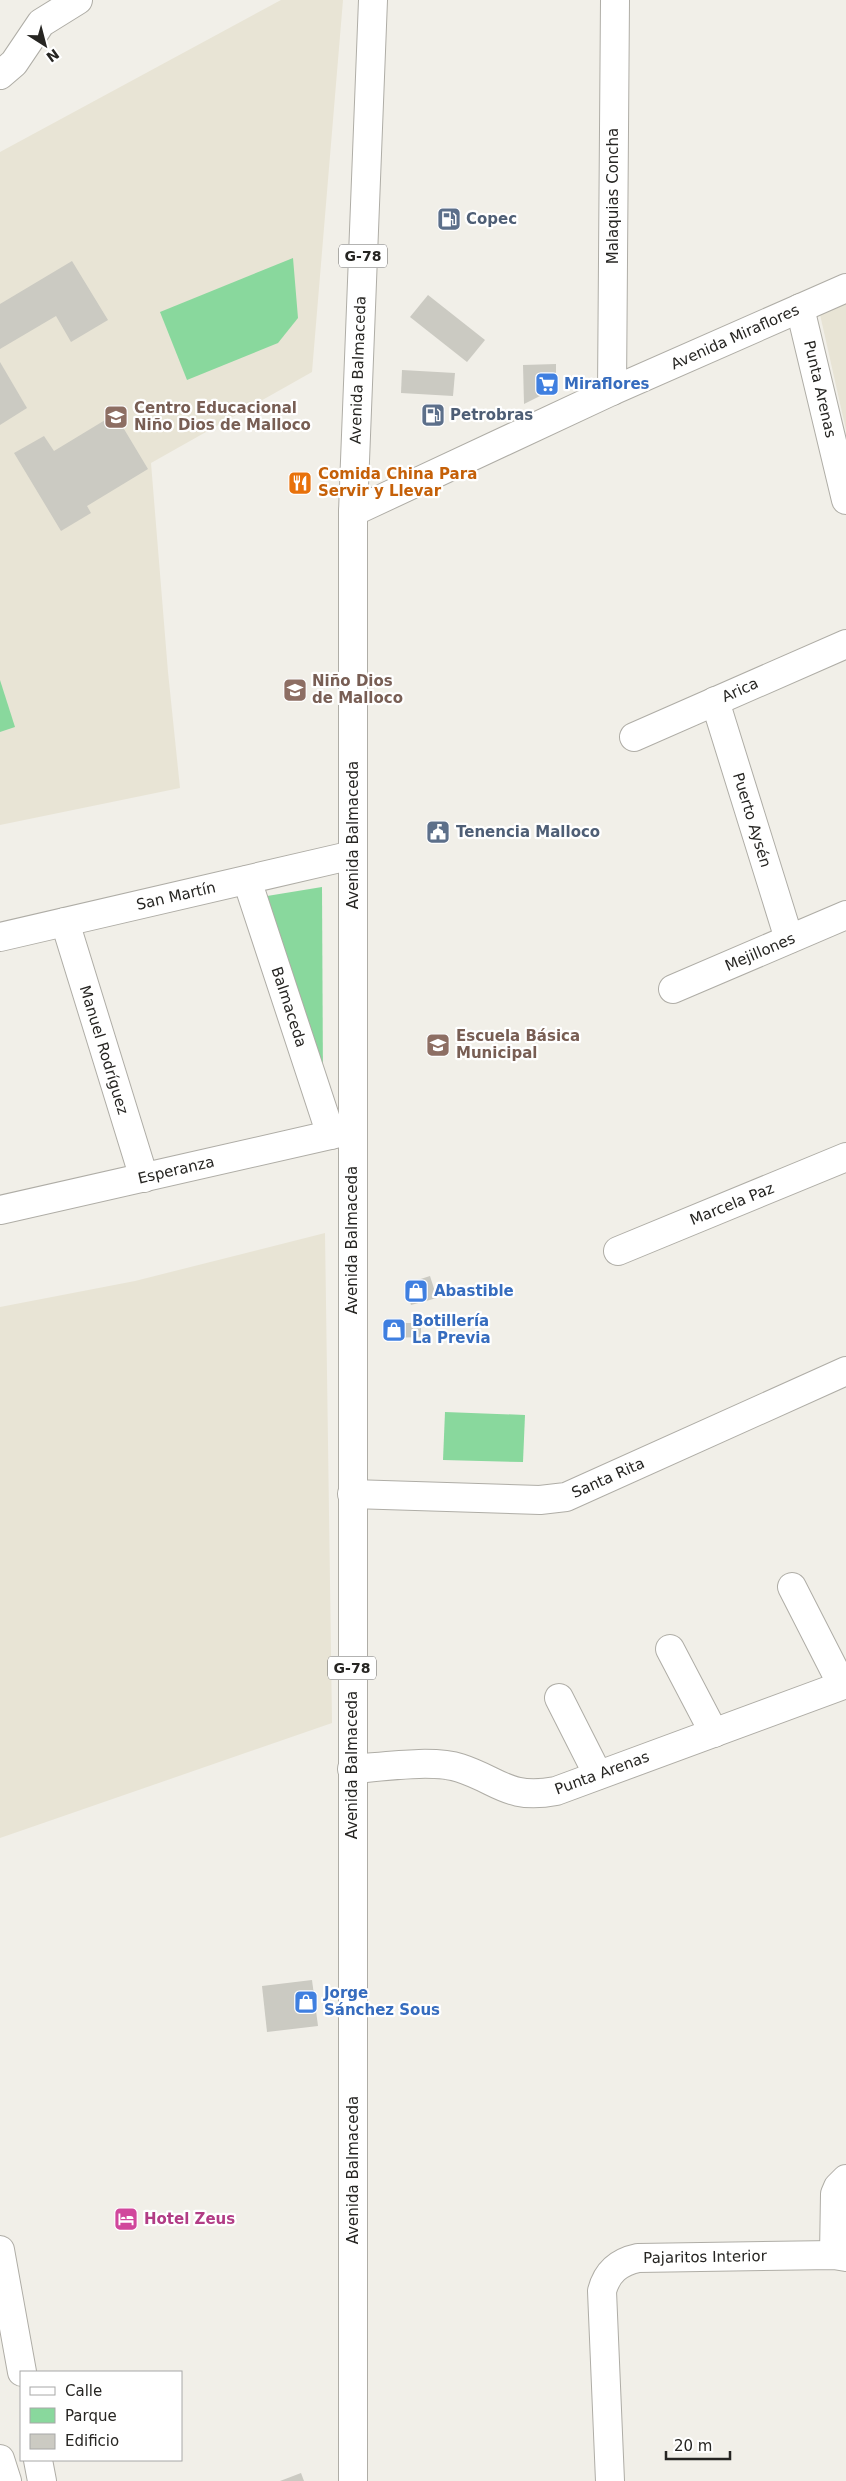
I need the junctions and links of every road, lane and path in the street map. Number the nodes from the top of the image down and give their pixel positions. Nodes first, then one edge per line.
1 (78, 0) edge
2 (373, 0) edge
3 (615, 0) edge
4 (0, 75) edge
5 (846, 288) edge
6 (800, 308) junction
7 (612, 391) junction
8 (846, 500) edge
9 (353, 512) junction
10 (846, 644) edge
11 (715, 701) junction
12 (634, 737) dead end
13 (353, 855) junction
14 (246, 880) junction
15 (846, 914) edge
16 (65, 922) junction
17 (0, 937) edge
18 (789, 939) junction
19 (673, 989) dead end
20 (342, 1132) junction
21 (846, 1157) edge
22 (144, 1178) junction
23 (0, 1210) edge
24 (618, 1251) dead end
25 (846, 1371) edge
26 (352, 1494) junction
27 (792, 1587) dead end
28 (670, 1649) dead end
29 (844, 1685) edge
30 (559, 1698) dead end
31 (714, 1732) junction
32 (352, 1769) junction
33 (598, 1775) junction
34 (846, 2179) edge
35 (0, 2250) edge
36 (840, 2256) edge
37 (22, 2371) edge
38 (0, 2459) edge
39 (38, 2461) edge
40 (7, 2481) edge
41 (42, 2481) edge
42 (353, 2481) edge
43 (610, 2481) edge

1 - 4 main road
2 - 9 main road, Avenida Balmaceda / G-78
3 - 7 main road, Malaquias Concha
5 - 6 main road, Avenida Miraflores
6 - 7 main road, Avenida Miraflores
6 - 8 main road, Punta Arenas
7 - 9 main road, Avenida Miraflores
9 - 13 main road, Avenida Balmaceda / G-78
10 - 11 main road, Arica
11 - 12 main road, Arica
11 - 18 main road, Puerto Aysén
13 - 14 main road, San Martín
13 - 20 main road, Avenida Balmaceda / G-78
14 - 16 main road, San Martín
14 - 20 main road, Balmaceda
15 - 18 main road, Mejillones
16 - 17 main road, San Martín
16 - 22 main road, Manuel Rodríguez
18 - 19 main road, Mejillones
20 - 22 main road, Esperanza
20 - 26 main road, Avenida Balmaceda / G-78
21 - 24 main road, Marcela Paz
22 - 23 main road, Esperanza
25 - 26 main road, Santa Rita
26 - 32 main road, Avenida Balmaceda / G-78
27 - 29 main road
28 - 31 main road
29 - 31 main road, Punta Arenas
30 - 33 main road
31 - 33 main road, Punta Arenas
32 - 33 main road, Punta Arenas
32 - 42 main road, Avenida Balmaceda / G-78
34 - 36 main road, Pajaritos Interior
35 - 37 main road
36 - 43 main road, Pajaritos Interior
38 - 40 main road
39 - 41 main road

